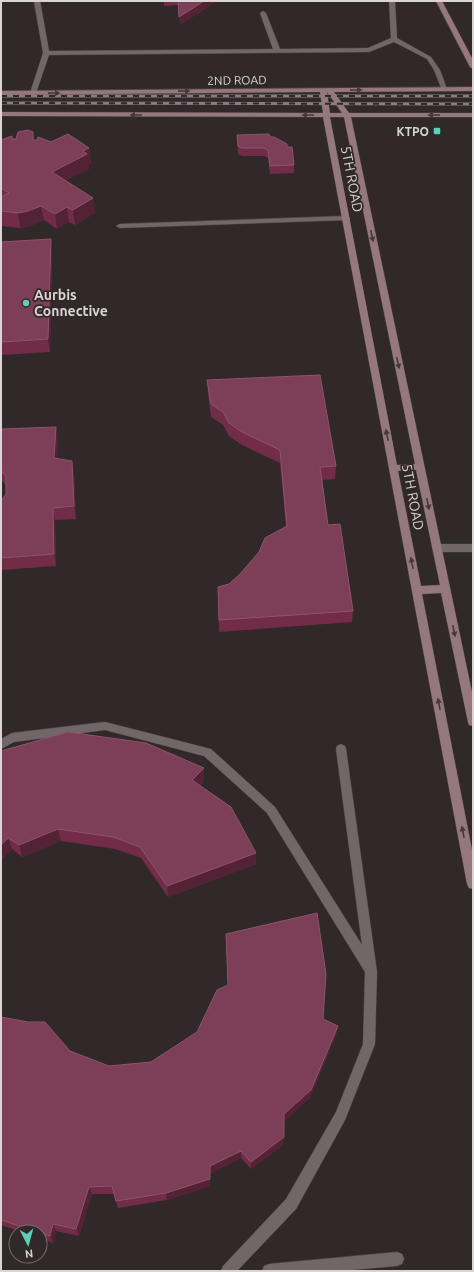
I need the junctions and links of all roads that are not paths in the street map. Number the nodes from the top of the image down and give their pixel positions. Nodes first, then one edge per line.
1 (37, 1) edge
2 (392, 1) edge
3 (439, 1) edge
4 (263, 13) dead end
5 (394, 39) junction
6 (277, 51) junction
7 (46, 53) junction
8 (473, 67) edge
9 (444, 89) junction
10 (473, 89) edge
11 (326, 90) junction
12 (1, 93) edge
13 (33, 93) junction
14 (1, 114) edge
15 (326, 115) junction
16 (347, 115) junction
17 (473, 115) edge
18 (346, 218) junction
19 (120, 226) dead end
20 (420, 467) junction
21 (393, 468) junction
22 (437, 548) junction
23 (473, 548) edge
24 (446, 589) junction
25 (417, 590) junction
26 (473, 722) edge
27 (1, 744) edge
28 (341, 749) dead end
29 (473, 884) edge
30 (371, 972) junction
31 (397, 1259) dead end
32 (228, 1271) edge
33 (269, 1271) edge

1 - 7 lane
2 - 5 lane
3 - 8 street
4 - 6 lane
5 - 6 lane
5 - 9 lane
6 - 7 lane
7 - 13 lane
9 - 10 street, 2ND ROAD
11 -> 9 street, 2ND ROAD
13 -> 11 street, 2ND ROAD
11 - 15 street, 5TH ROAD
11 - 16 street
12 - 13 street, 2ND ROAD
15 -> 14 street
15 - 16 street
15 - 18 street, 5TH ROAD
17 -> 16 street
16 -> 20 street, 5TH ROAD
18 - 19 lane
21 -> 18 street, 5TH ROAD
20 - 21 street
20 -> 22 street, 5TH ROAD
25 -> 21 street, 5TH ROAD
22 - 23 lane
22 - 24 street, 5TH ROAD
24 - 25 street
24 -> 26 street, 5TH ROAD
29 -> 25 street, 5TH ROAD
27 - 30 lane
28 - 30 lane
30 - 32 lane
31 - 33 lane

